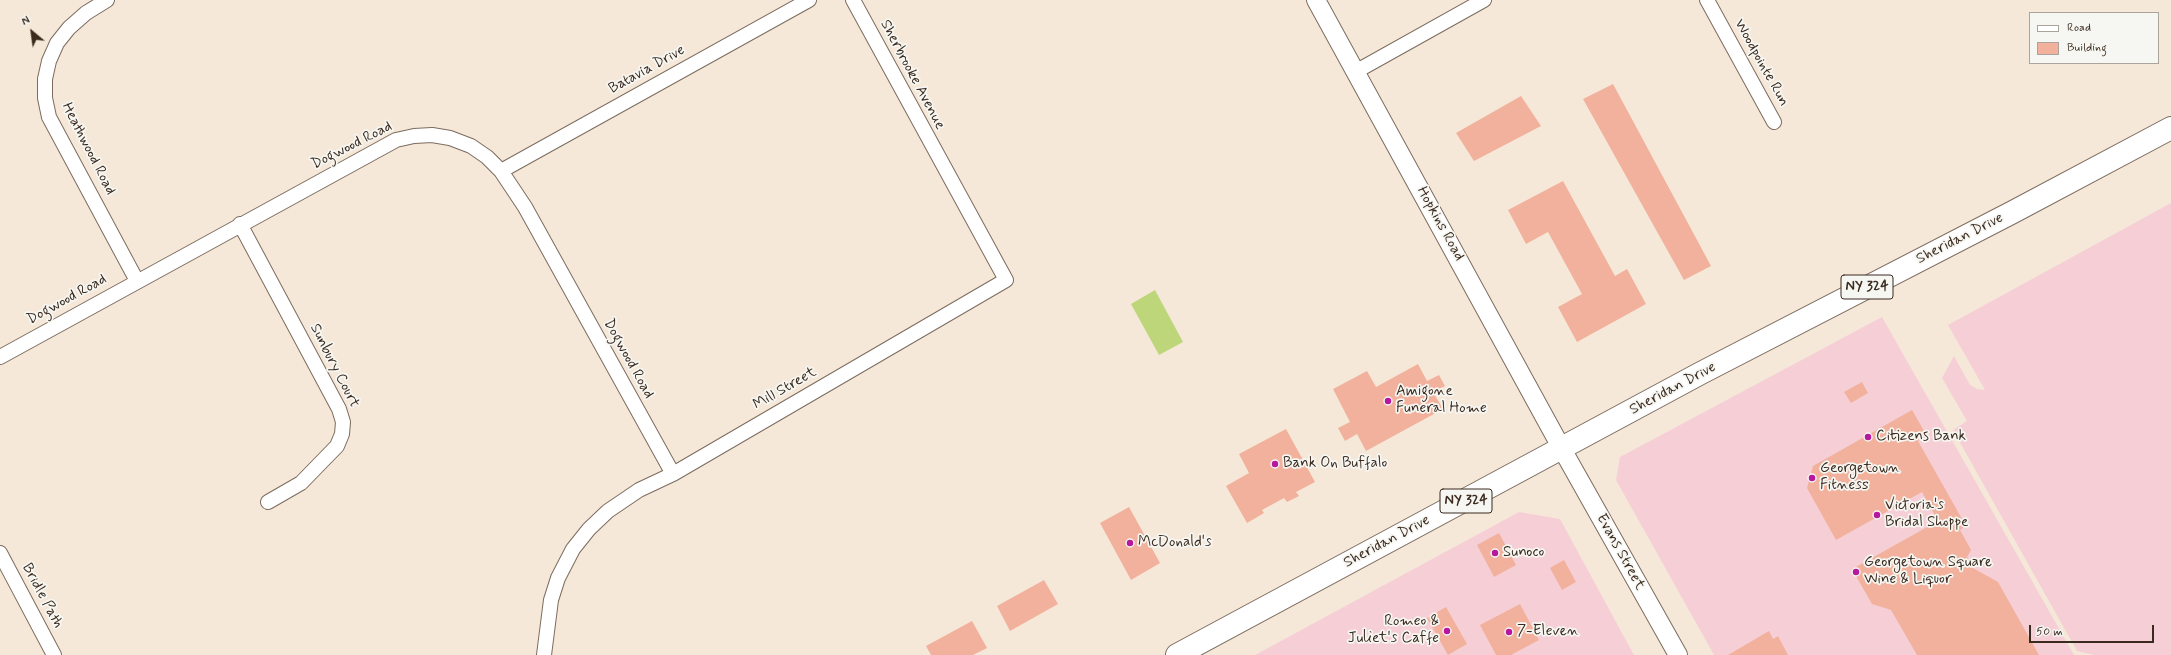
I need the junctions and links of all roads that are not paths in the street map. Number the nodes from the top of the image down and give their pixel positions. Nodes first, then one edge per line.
1 (107, 0) edge
2 (809, 0) edge
3 (853, 0) edge
4 (1316, 0) edge
5 (1484, 0) edge
6 (1707, 0) edge
7 (1356, 72) junction
8 (1774, 122) dead end
9 (2171, 128) edge
10 (942, 166) joint
11 (501, 171) junction
12 (240, 224) junction
13 (138, 281) junction
14 (0, 357) edge
15 (1562, 449) junction
16 (673, 474) junction
17 (268, 502) dead end
18 (0, 553) edge
19 (54, 655) edge
20 (544, 655) edge
21 (1176, 655) edge
22 (1678, 655) edge

1 - 13 street, Heathwood Road
2 - 11 street, Batavia Drive
3 - 10 street, Sherbrooke Avenue
4 - 7 street, Hopkins Road
5 - 7 street
6 - 8 street, Woodpointe Run
7 - 15 street, Hopkins Road
9 - 15 main road, Sheridan Drive / NY 324
10 - 16 street, Mill Street
11 - 12 street, Dogwood Road
11 - 16 street, Dogwood Road
12 - 13 street, Dogwood Road
12 - 17 street, Sunbury Court
13 - 14 street, Dogwood Road
15 - 21 main road, Sheridan Drive / NY 324
15 - 22 street, Evans Street
16 - 20 street, Mill Street
18 - 19 street, Bridle Path

